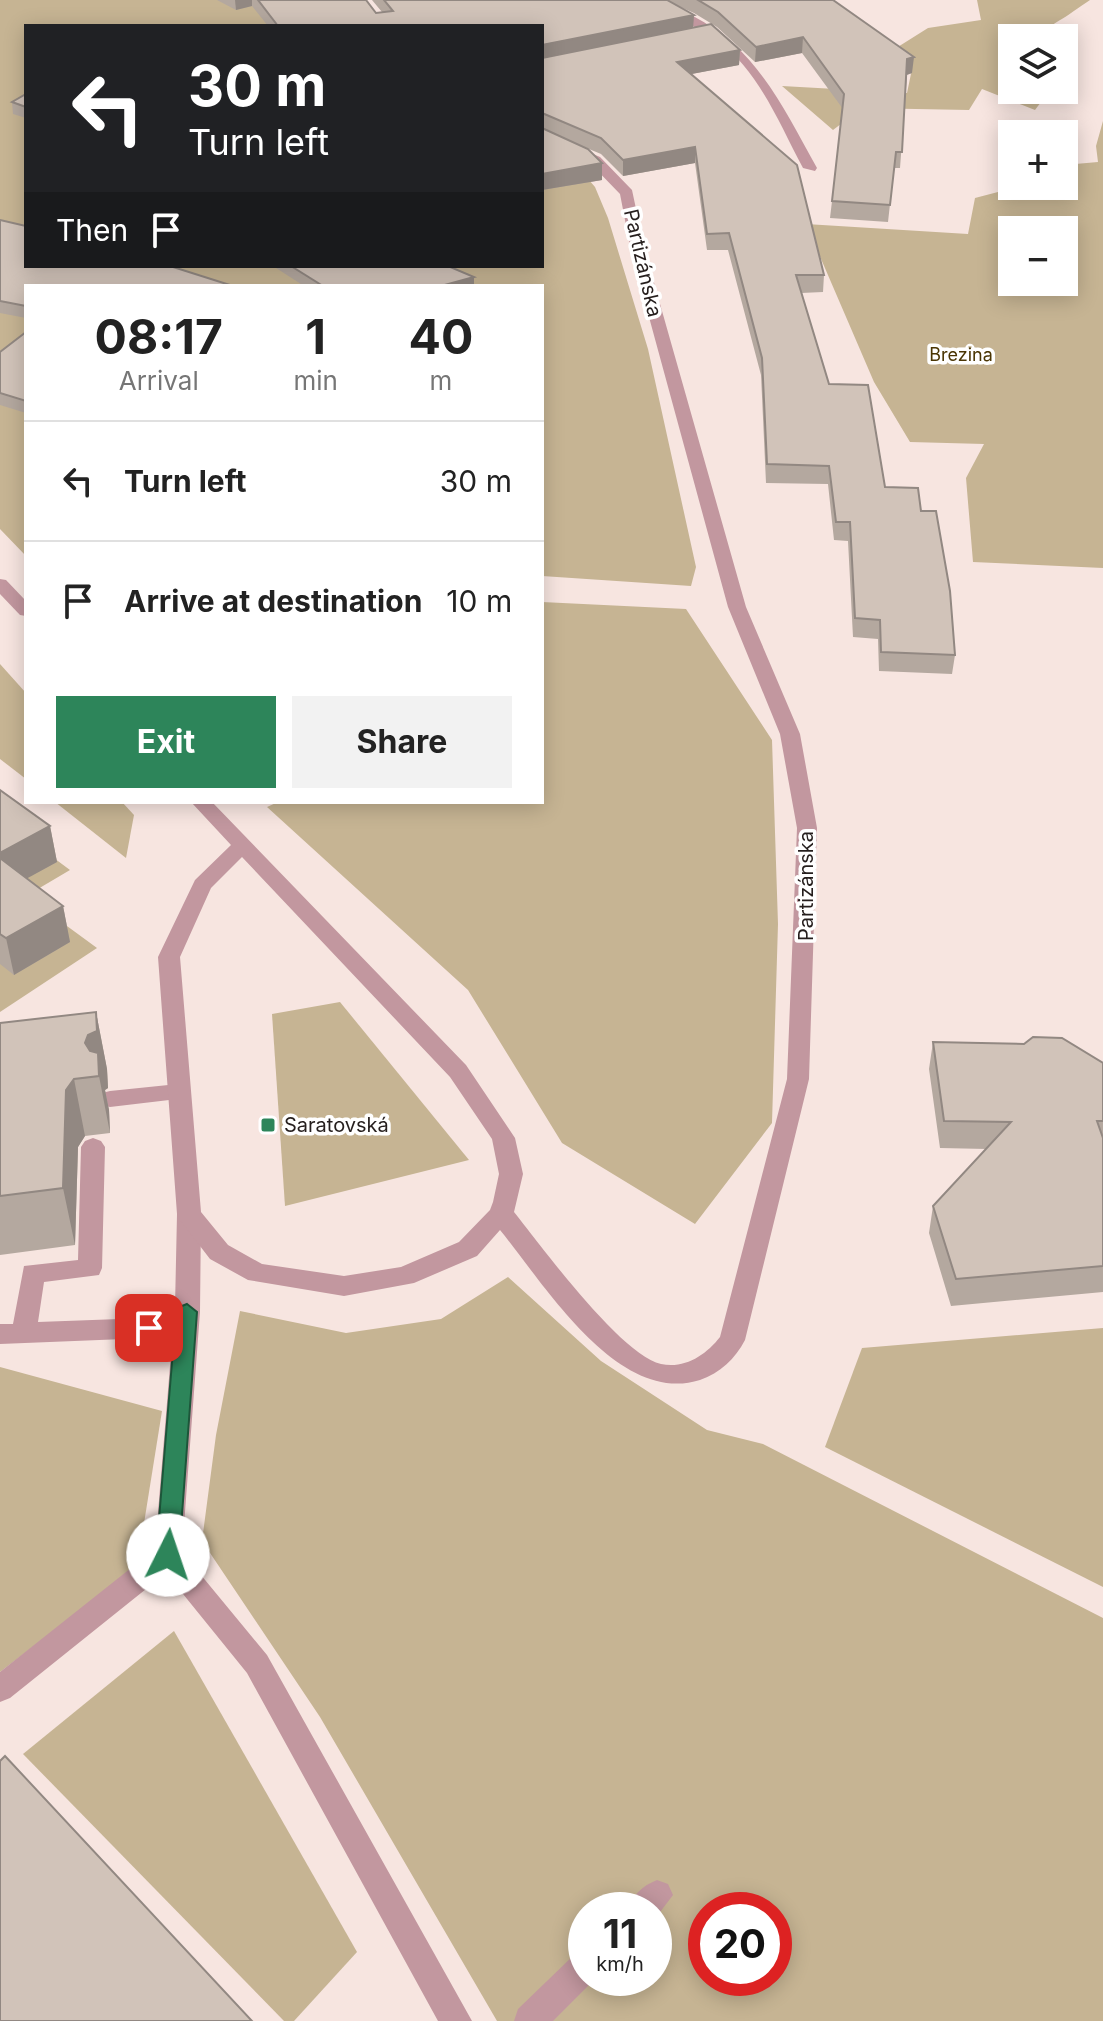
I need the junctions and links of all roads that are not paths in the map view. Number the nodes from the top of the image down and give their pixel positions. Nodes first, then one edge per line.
1 (652, 0) edge
2 (713, 32) junction
3 (697, 35) edge
4 (544, 137) edge
5 (810, 168) dead end
6 (0, 584) edge
7 (24, 609) edge
8 (203, 804) edge
9 (241, 847) junction
10 (178, 1092) junction
11 (110, 1099) dead end
12 (93, 1147) dead end
13 (189, 1214) junction
14 (501, 1214) junction
15 (187, 1312) junction
16 (12, 1333) edge
17 (168, 1555) junction
18 (0, 1689) edge
19 (568, 1983) edge
20 (456, 2021) edge
21 (530, 2021) edge

1 - 2 street
2 - 3 street
2 - 5 street
4 - 14 street, Partizánska
6 - 7 street
8 - 9 street
9 - 10 street
9 - 14 street
10 - 11 street
10 - 13 street
12 - 16 street
13 - 14 street
13 - 15 street
15 - 16 street
15 - 17 street
17 - 18 street
17 - 20 street
19 - 21 street

